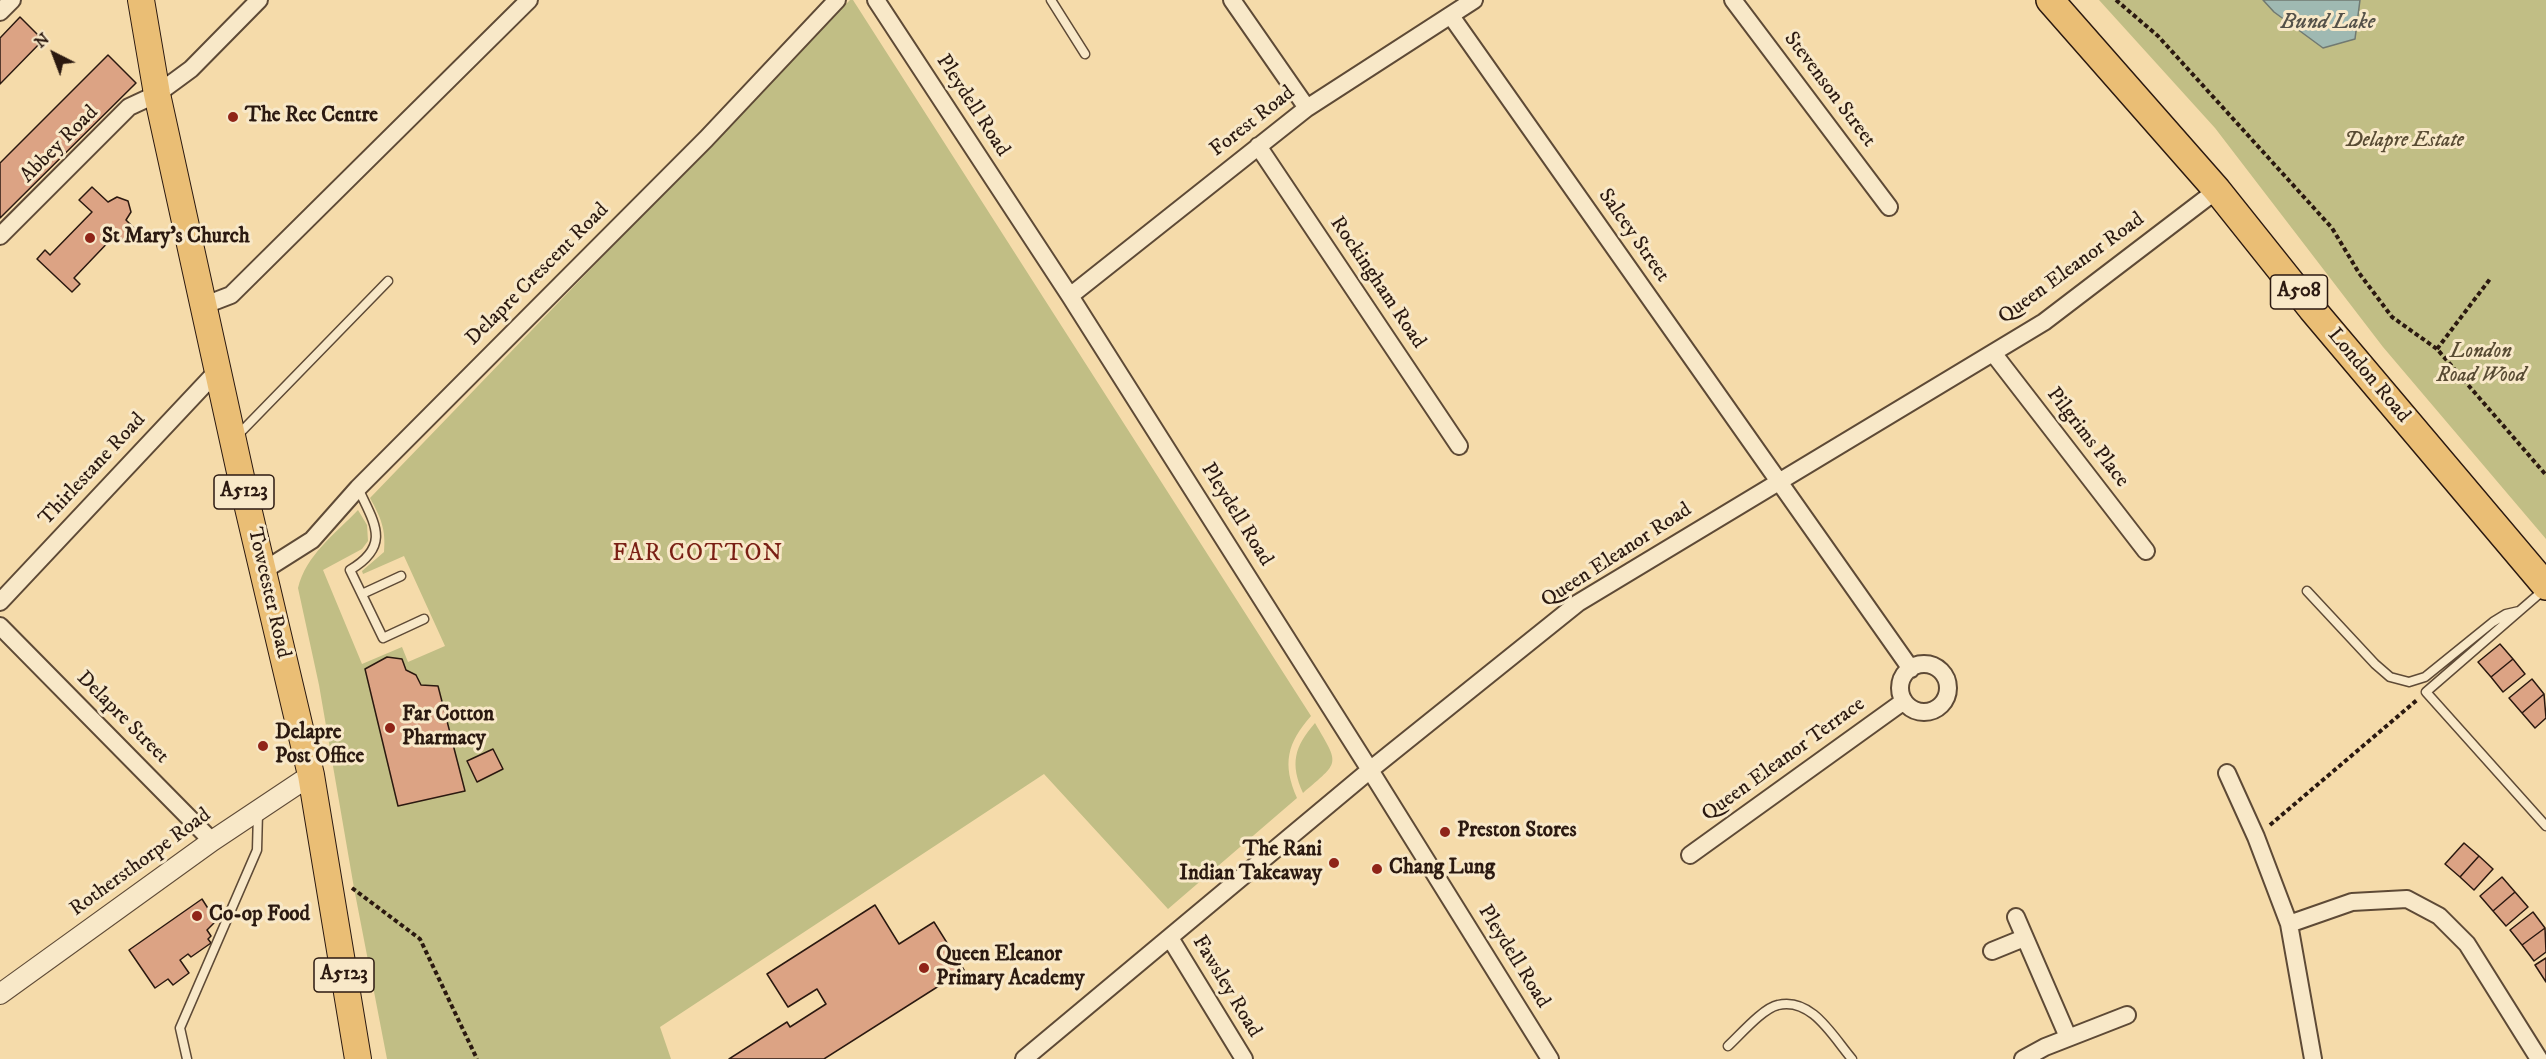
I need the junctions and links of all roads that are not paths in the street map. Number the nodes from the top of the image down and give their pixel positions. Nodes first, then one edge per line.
1 (12, 0) edge
2 (141, 0) edge
3 (157, 0) edge
4 (259, 0) edge
5 (529, 0) edge
6 (837, 0) edge
7 (876, 0) edge
8 (1051, 0) edge
9 (1232, 0) edge
10 (1474, 0) edge
11 (1733, 0) edge
12 (2050, 0) edge
13 (0, 12) edge
14 (1451, 16) junction
15 (1085, 54) dead end
16 (158, 94) junction
17 (1307, 108) junction
18 (1258, 146) junction
19 (2217, 190) junction
20 (1889, 207) dead end
21 (0, 236) edge
22 (388, 281) dead end
23 (1070, 296) junction
24 (205, 305) junction
25 (1993, 353) junction
26 (219, 369) junction
27 (233, 440) junction
28 (1459, 446) dead end
29 (1778, 482) junction
30 (358, 488) junction
31 (2146, 551) dead end
32 (263, 571) junction
33 (401, 576) dead end
34 (2546, 587) edge
35 (2307, 591) dead end
36 (362, 594) junction
37 (0, 602) edge
38 (2524, 610) junction
39 (424, 619) dead end
40 (0, 626) edge
41 (1911, 669) junction
42 (1904, 701) junction
43 (1370, 770) junction
44 (2227, 773) dead end
45 (311, 775) junction
46 (258, 810) junction
47 (2546, 826) edge
48 (212, 841) junction
49 (1690, 855) dead end
50 (2016, 917) dead end
51 (2289, 924) junction
52 (1170, 938) junction
53 (2025, 938) junction
54 (1992, 951) dead end
55 (0, 994) edge
56 (2127, 1015) dead end
57 (2068, 1037) junction
58 (1728, 1046) dead end
59 (187, 1059) edge
60 (358, 1059) edge
61 (1024, 1059) edge
62 (1244, 1059) edge
63 (1550, 1059) edge
64 (1852, 1059) edge
65 (2023, 1059) edge
66 (2313, 1059) edge
67 (2539, 1059) edge

1 - 13 street
2 - 16 main road, Towcester Road / A5123
3 - 16 main road, Towcester Road / A5123
4 - 16 street, Abbey Road
5 - 24 street
6 - 30 street, Delapre Crescent Road
7 - 23 street, Pleydell Road
8 - 15 lane
9 - 17 street
10 - 14 street, Forest Road
11 - 20 street, Stevenson Street
12 - 19 highway, London Road / A508
14 - 17 street, Forest Road
14 - 29 street, Salcey Street
16 - 21 street, Abbey Road
16 - 24 main road, Towcester Road / A5123
17 - 18 street, Forest Road
18 - 23 street, Forest Road
18 - 28 street, Rockingham Road
19 - 25 street, Queen Eleanor Road
19 - 34 highway, London Road / A508
22 - 27 lane
23 - 43 street, Pleydell Road
24 - 26 main road, Towcester Road / A5123
25 - 29 street, Queen Eleanor Road
25 - 31 street, Pilgrims Place
26 - 27 main road, Towcester Road / A5123
26 - 37 street, Thirlestane Road
27 - 32 main road, Towcester Road / A5123
29 - 41 street
29 - 43 street, Queen Eleanor Road
30 - 32 street, Delapre Crescent Road
30 - 36 lane
32 - 45 main road, Towcester Road / A5123
33 - 36 lane
34 - 38 lane
35 - 38 lane
36 - 39 lane
38 - 47 lane
40 - 48 street, Delapre Street
41 - 42 street
41 - 42 street
42 - 49 street, Queen Eleanor Terrace
43 - 52 street, Queen Eleanor Road
43 - 63 street, Pleydell Road
44 - 51 street
45 - 46 street, Rothersthorpe Road
45 - 60 main road, Towcester Road / A5123
46 - 48 street, Rothersthorpe Road
46 - 59 lane
48 - 55 street, Rothersthorpe Road
50 - 53 street
51 - 66 street
51 - 67 street
52 - 61 street, Queen Eleanor Road
52 - 62 street, Fawsley Road
53 - 54 street
53 - 57 street
56 - 57 street
57 - 65 street
58 - 64 lane

